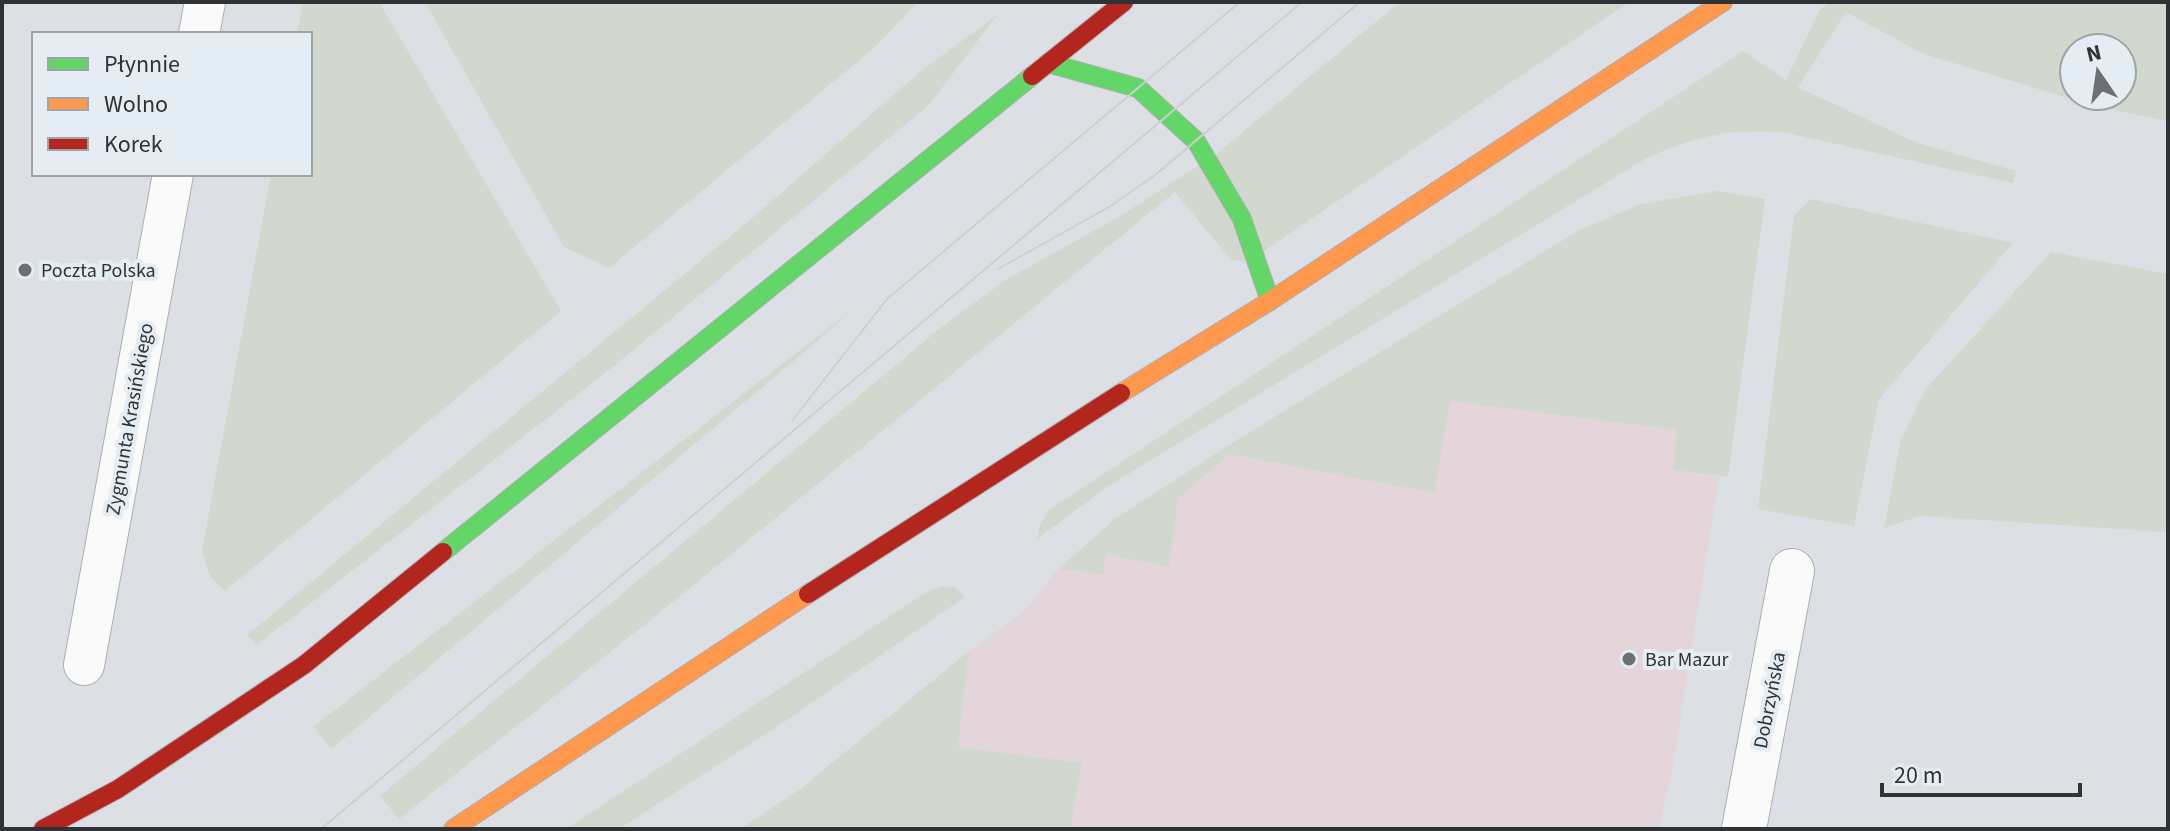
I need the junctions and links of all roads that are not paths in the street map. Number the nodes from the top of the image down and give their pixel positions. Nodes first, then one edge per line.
1 (205, 2) edge
2 (1124, 2) edge
3 (1723, 2) edge
4 (199, 32) edge
5 (1048, 63) junction
6 (173, 176) edge
7 (1270, 301) junction
8 (1792, 571) dead end
9 (84, 665) dead end
10 (43, 829) edge
11 (453, 829) edge
12 (1744, 829) edge

1 - 4 lane
2 - 5 main road
3 - 7 main road
5 - 7 main road
5 - 10 main road
6 - 9 lane, Zygmunta Krasińskiego
7 - 11 main road
8 - 12 street, Dobrzyńska

